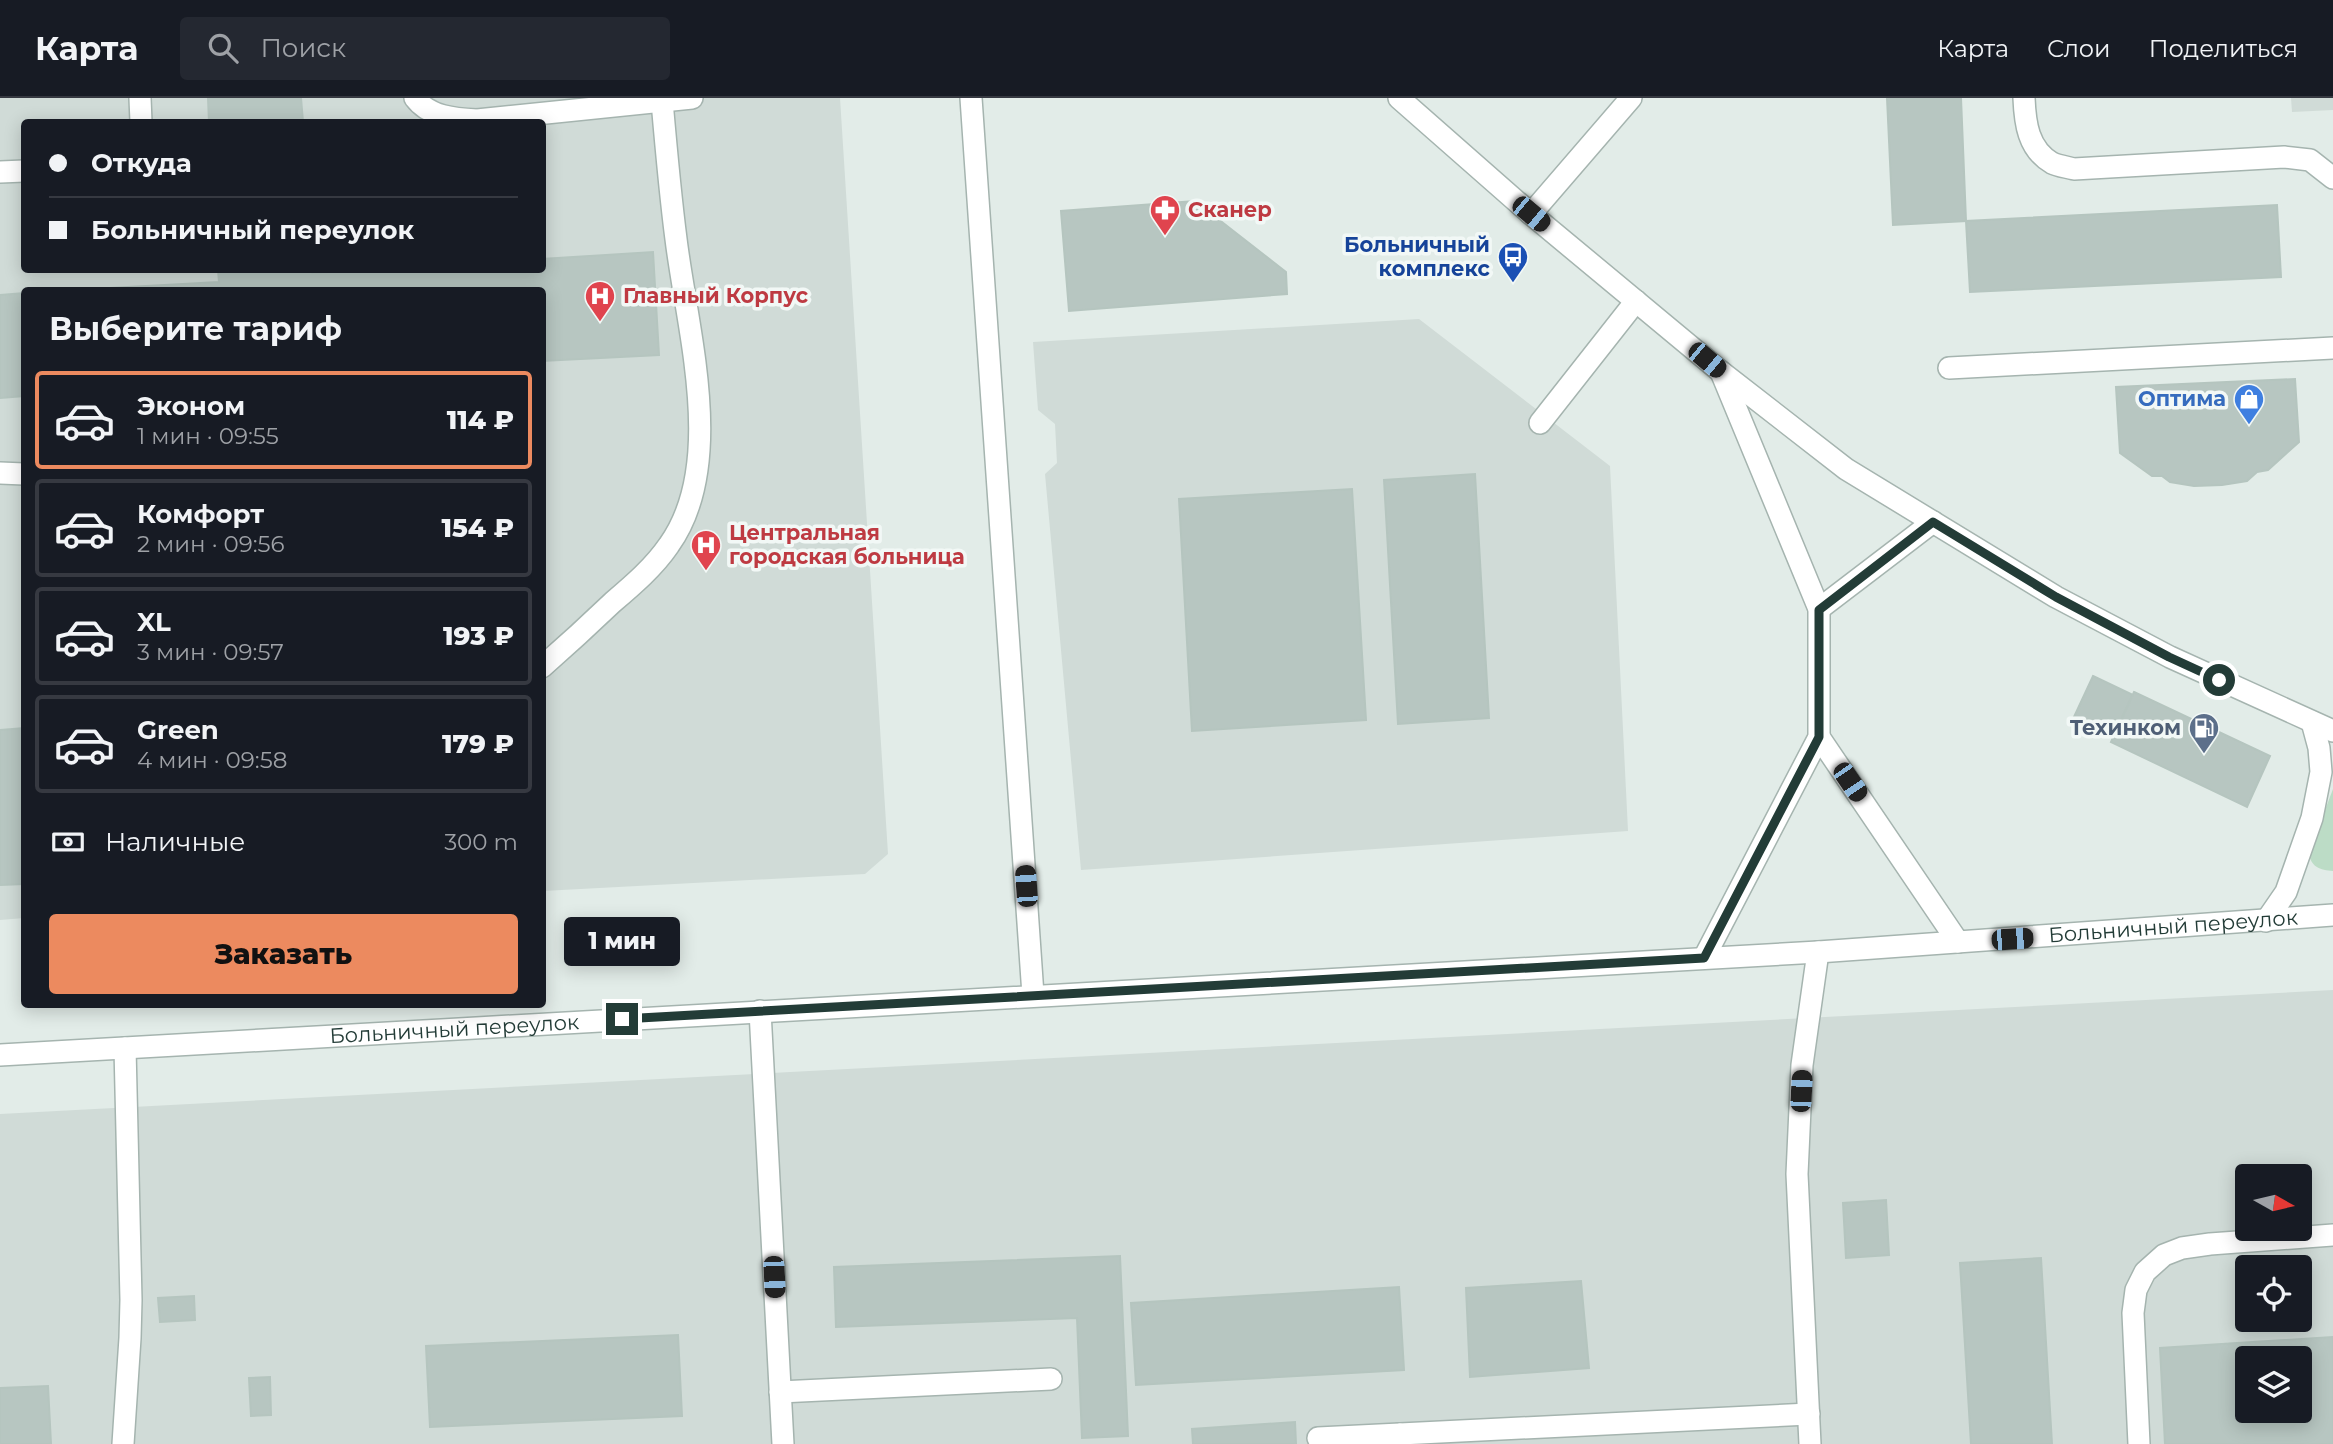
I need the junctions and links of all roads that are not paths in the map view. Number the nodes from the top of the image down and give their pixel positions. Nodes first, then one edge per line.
1 (140, 98) edge
2 (415, 98) edge
3 (692, 98) edge
4 (971, 98) edge
5 (1399, 98) edge
6 (1631, 98) edge
7 (2024, 98) edge
8 (662, 101) junction
9 (141, 119) edge
10 (462, 119) edge
11 (487, 119) edge
12 (21, 171) edge
13 (0, 172) edge
14 (2333, 178) edge
15 (1531, 214) junction
16 (1636, 301) junction
17 (2333, 348) edge
18 (1949, 368) dead end
19 (1720, 370) junction
20 (1540, 423) dead end
21 (0, 473) edge
22 (21, 474) edge
23 (1933, 522) junction
24 (1819, 610) junction
25 (546, 663) edge
26 (2312, 722) junction
27 (2333, 731) edge
28 (1819, 737) junction
29 (2333, 915) edge
30 (2266, 921) junction
31 (1958, 942) junction
32 (1818, 952) junction
33 (1704, 958) junction
34 (1033, 995) junction
35 (760, 1011) junction
36 (125, 1048) junction
37 (0, 1055) edge
38 (2333, 1235) edge
39 (1051, 1379) dead end
40 (780, 1392) junction
41 (1809, 1414) junction
42 (1318, 1438) dead end
43 (1400, 1439) edge
44 (123, 1444) edge
45 (783, 1444) edge
46 (1810, 1444) edge
47 (2139, 1444) edge

1 - 9 street
2 - 10 street
3 - 8 street
4 - 34 street
5 - 15 street
6 - 15 street
7 - 14 street
8 - 11 street
8 - 25 street
12 - 13 street
15 - 16 street
16 - 19 street
16 - 20 street
17 - 18 street
19 - 23 street
19 - 24 street
21 - 22 street
23 - 24 street
23 - 26 street
24 - 28 street
26 - 27 street
26 - 30 street
28 - 31 street
28 - 33 street
29 - 30 street, Больничный переулок
30 - 31 street, Больничный переулок
31 - 32 street, Больничный переулок
32 - 33 street, Больничный переулок
32 - 41 street
33 - 34 street, Больничный переулок
34 - 35 street, Больничный переулок
35 - 36 street, Больничный переулок
35 - 40 street
36 - 37 street, Больничный переулок
36 - 44 street
38 - 47 street
39 - 40 street
40 - 45 street
41 - 43 street
41 - 46 street
42 - 43 street

